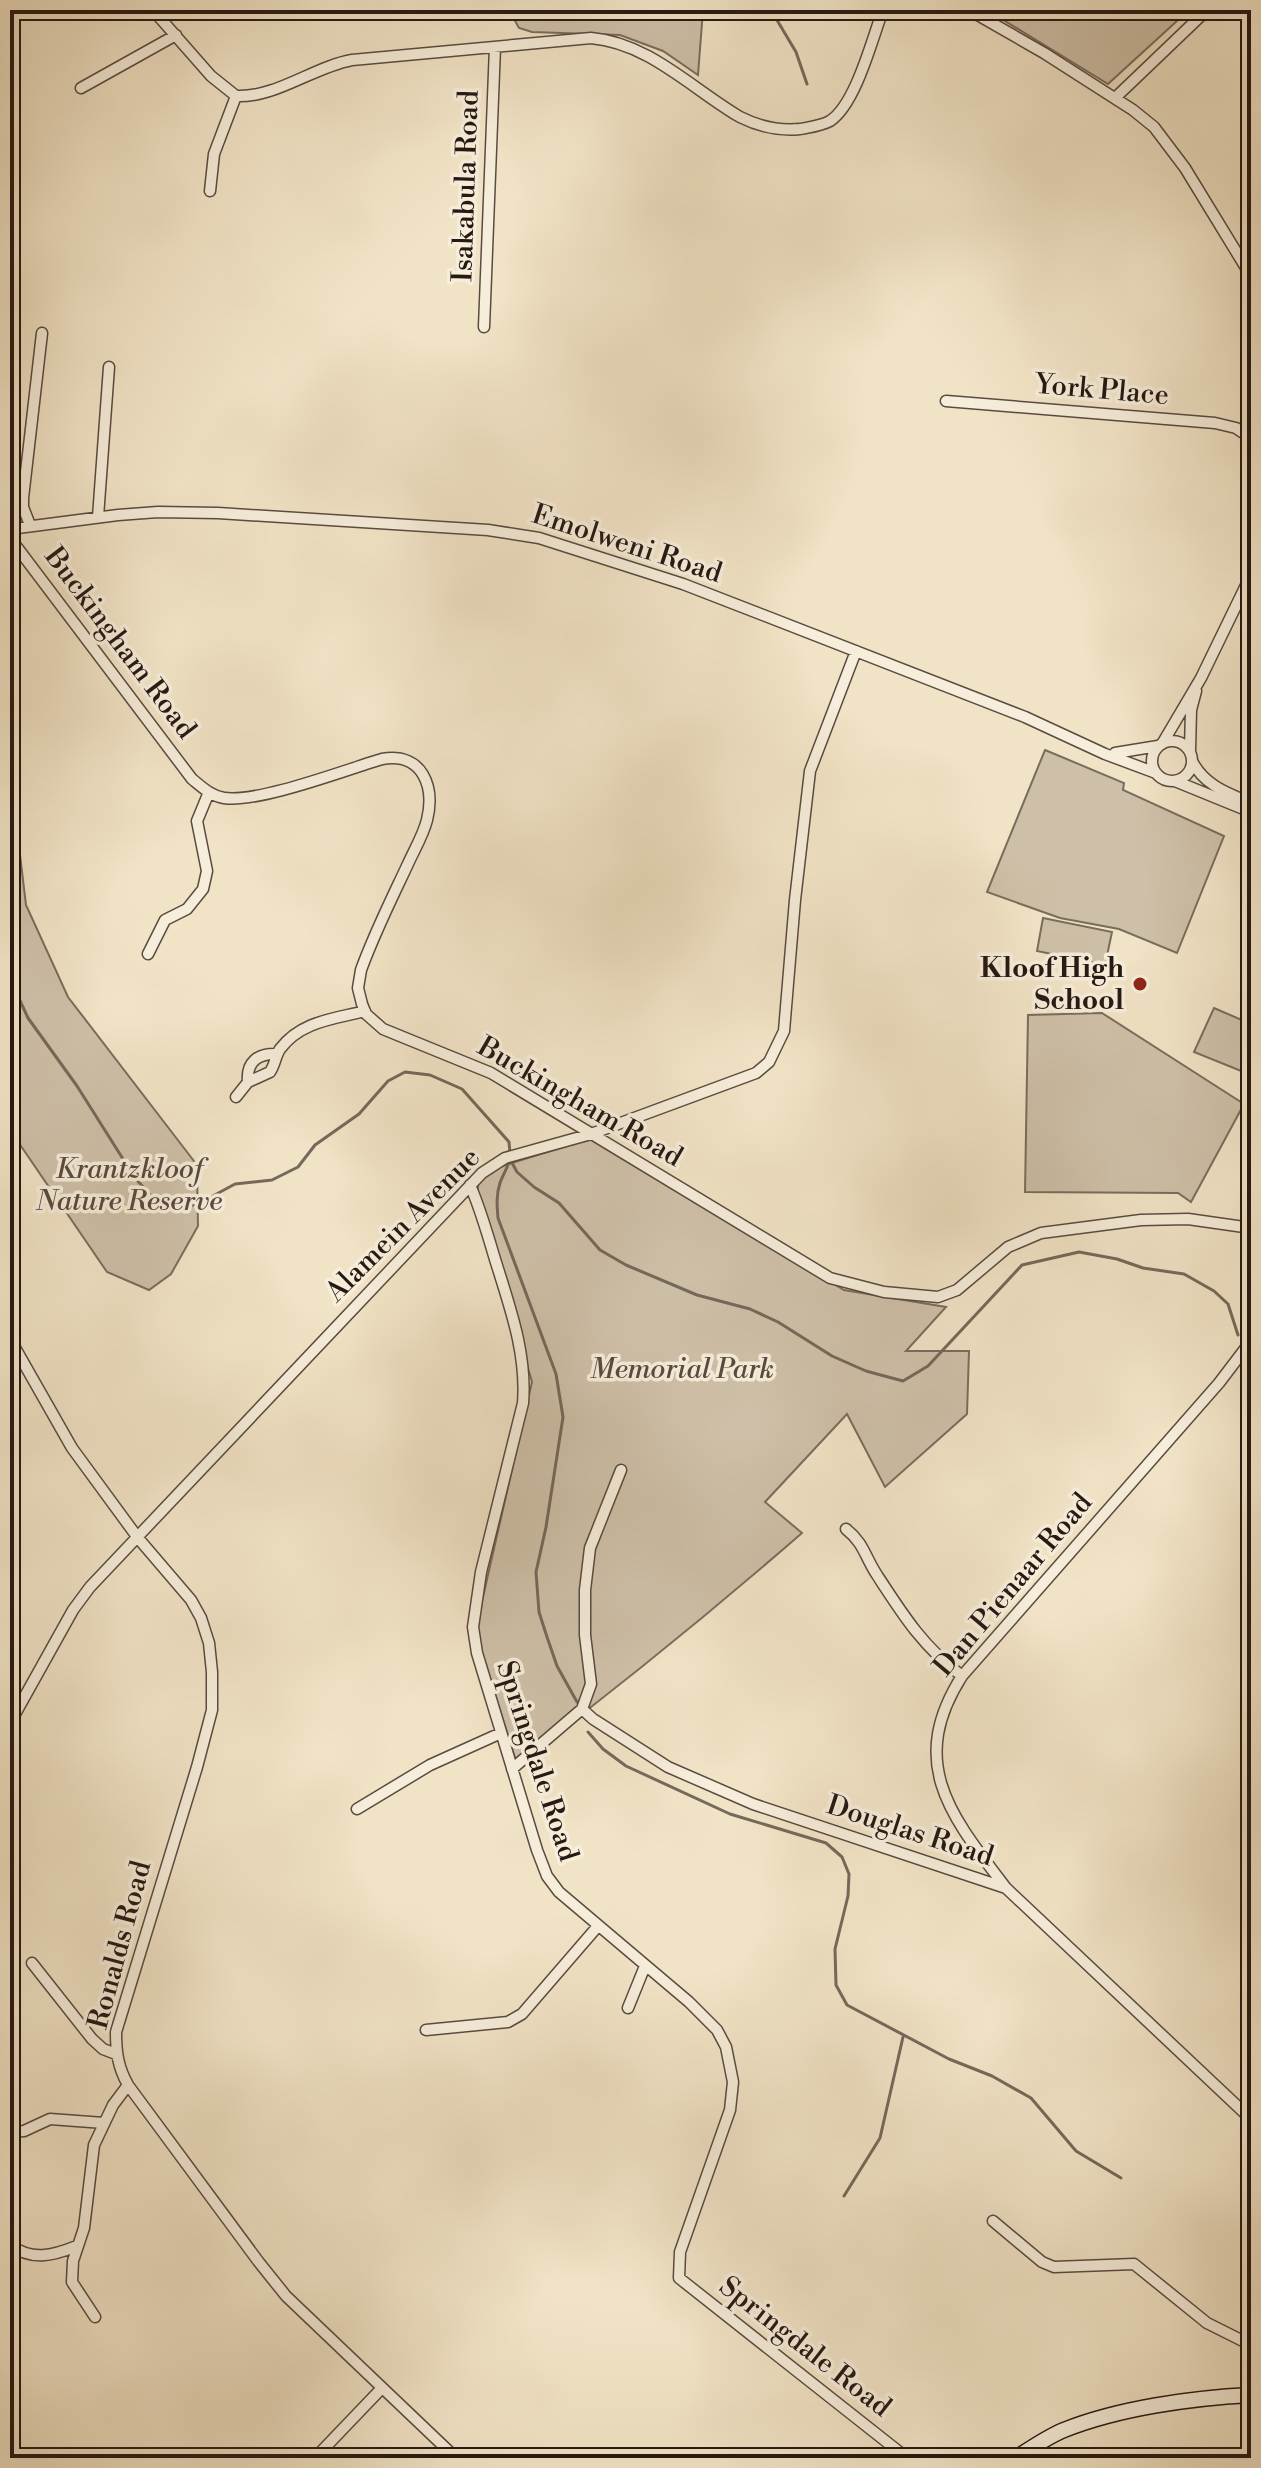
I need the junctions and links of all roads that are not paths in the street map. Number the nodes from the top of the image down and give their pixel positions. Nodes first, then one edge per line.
1 (153, 10) edge
2 (883, 10) edge
3 (969, 10) edge
4 (1207, 10) edge
5 (176, 35) junction
6 (495, 47) junction
7 (81, 88) dead end
8 (236, 96) junction
9 (1115, 98) junction
10 (210, 191) dead end
11 (1251, 276) edge
12 (484, 327) dead end
13 (42, 333) dead end
14 (109, 367) dead end
15 (946, 401) dead end
16 (1251, 438) edge
17 (98, 517) junction
18 (30, 525) junction
19 (10, 529) edge
20 (10, 538) edge
21 (1251, 575) edge
22 (856, 651) junction
23 (1201, 678) junction
24 (1161, 745) junction
25 (1105, 754) junction
26 (1191, 756) junction
27 (1156, 773) junction
28 (1175, 781) junction
29 (209, 792) junction
30 (1251, 803) edge
31 (1251, 812) edge
32 (148, 954) dead end
33 (365, 1011) junction
34 (277, 1054) junction
35 (248, 1082) junction
36 (236, 1097) dead end
37 (591, 1134) junction
38 (470, 1185) junction
39 (1251, 1228) edge
40 (10, 1339) edge
41 (1251, 1341) edge
42 (621, 1470) dead end
43 (846, 1529) dead end
44 (138, 1538) junction
45 (962, 1676) junction
46 (582, 1709) junction
47 (10, 1723) edge
48 (501, 1733) junction
49 (512, 1769) junction
50 (357, 1809) dead end
51 (1006, 1888) junction
52 (598, 1926) junction
53 (32, 1963) dead end
54 (645, 1966) junction
55 (628, 2008) dead end
56 (426, 2030) dead end
57 (116, 2054) junction
58 (128, 2085) junction
59 (1251, 2119) edge
60 (104, 2123) junction
61 (10, 2132) edge
62 (993, 2221) dead end
63 (10, 2245) edge
64 (77, 2246) junction
65 (95, 2317) dead end
66 (1251, 2345) edge
67 (381, 2389) junction
68 (1251, 2395) edge
69 (315, 2458) edge
70 (456, 2458) edge
71 (907, 2458) edge
72 (1016, 2458) edge

1 - 5 street
2 - 6 street
3 - 9 street
4 - 9 street
5 - 7 street
5 - 8 street
6 - 8 street
6 - 12 street, Isakabula Road
8 - 10 street
9 - 11 street
13 - 18 street
14 - 17 street
15 - 16 street, York Place
17 - 18 street, Emolweni Road
17 - 22 street, Emolweni Road
18 - 19 street, Emolweni Road
20 - 29 street, Buckingham Road
21 - 23 street
22 - 25 street, Emolweni Road
22 - 37 street, Alamein Avenue
23 - 24 street
23 - 26 street
24 - 25 street
24 - 26 street
24 - 27 street
25 - 27 street, Emolweni Road
26 - 28 street
26 - 30 street
27 - 28 street
28 - 31 street
29 - 32 street
29 - 33 street
33 - 34 street
33 - 37 street, Buckingham Road
34 - 35 street
34 - 35 street
35 - 36 street
37 - 38 street, Alamein Avenue
37 - 39 street, Buckingham Road
38 - 44 street, Alamein Avenue
38 - 48 street, Springdale Road
40 - 44 street, Ronalds Road
41 - 45 street, Dan Pienaar Road
42 - 46 street
43 - 45 street
44 - 47 street, Alamein Avenue
44 - 57 street, Ronalds Road
45 - 51 street, Dan Pienaar Road
46 - 49 street
46 - 51 street, Douglas Road
48 - 49 street, Springdale Road
48 - 50 street
49 - 52 street, Springdale Road
51 - 59 street, Douglas Road
52 - 54 street, Springdale Road
52 - 56 street
53 - 57 street
54 - 55 street
54 - 71 street, Springdale Road
57 - 58 street, Ronalds Road
58 - 60 street
58 - 67 street, Ronalds Road
60 - 61 street
60 - 64 street
62 - 66 street
63 - 64 street
64 - 65 street
67 - 69 street
67 - 70 street, Ronalds Road
68 - 72 main road

